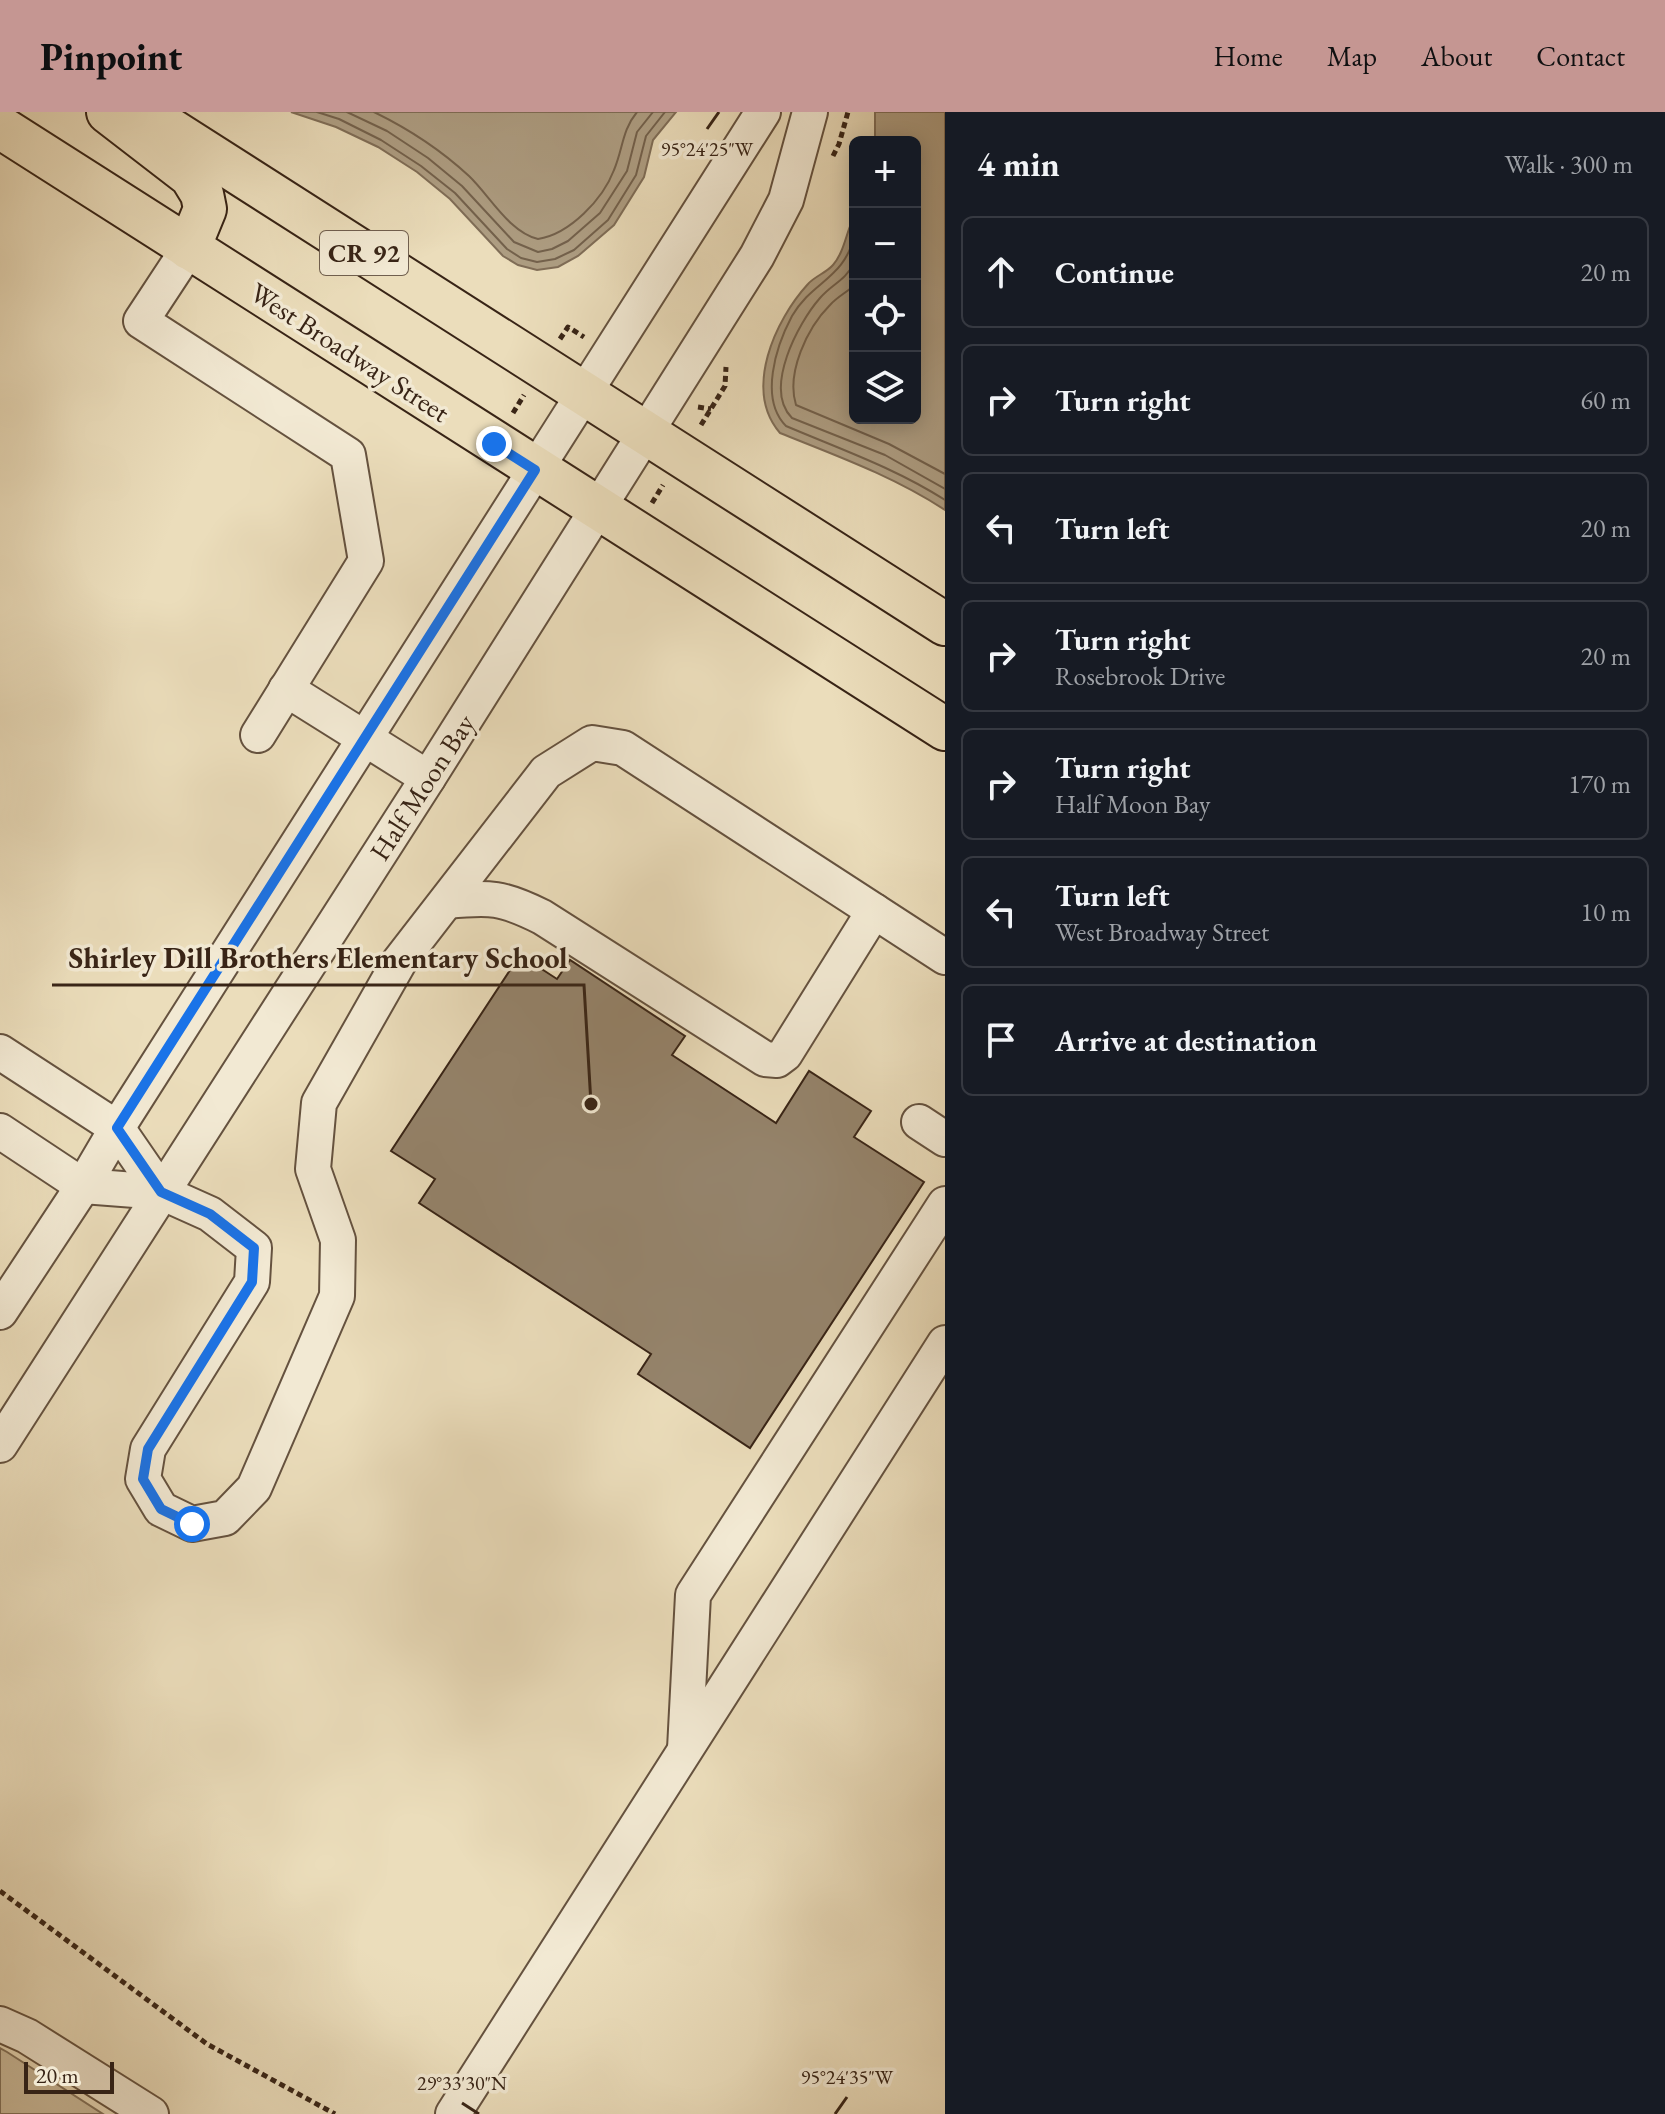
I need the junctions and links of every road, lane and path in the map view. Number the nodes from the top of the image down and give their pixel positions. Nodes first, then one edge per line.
1 (108, 112) edge
2 (143, 112) edge
3 (763, 112) edge
4 (810, 112) edge
5 (0, 127) edge
6 (189, 248) junction
7 (586, 394) junction
8 (646, 433) junction
9 (535, 470) junction
10 (598, 510) junction
11 (945, 624) edge
12 (286, 689) junction
13 (945, 729) edge
14 (258, 735) dead end
15 (365, 738) junction
16 (428, 778) junction
17 (447, 901) junction
18 (874, 911) junction
19 (945, 957) edge
20 (0, 1052) edge
21 (117, 1128) junction
22 (0, 1131) edge
23 (83, 1186) junction
24 (161, 1192) junction
25 (945, 1204) edge
26 (0, 1312) edge
27 (945, 1343) edge
28 (0, 1445) edge
29 (685, 1750) junction
30 (0, 1891) edge
31 (0, 2009) edge
32 (14, 2030) edge
33 (115, 2104) edge
34 (151, 2114) edge
35 (335, 2114) edge
36 (453, 2114) edge

1 - 6 main road
2 - 7 main road, CR 92
3 - 7 street
4 - 8 street, Half Moon Bay
5 - 6 main road, West Broadway Street
6 - 9 main road, West Broadway Street
6 - 12 street
7 - 8 main road, CR 92
7 - 9 street
8 - 10 street, Half Moon Bay
8 - 11 main road, CR 92
9 - 10 main road, West Broadway Street
9 - 15 street
10 - 13 main road, West Broadway Street
10 - 16 street, Half Moon Bay
12 - 14 street
12 - 15 street
15 - 16 street
15 - 21 street
16 - 24 street, Half Moon Bay
17 - 18 street
17 - 18 street
17 - 24 street
18 - 19 street
20 - 21 street
21 - 23 street
21 - 24 street
22 - 23 street
23 - 24 street
23 - 26 street
24 - 28 street, Half Moon Bay
25 - 29 street
27 - 29 street
29 - 36 street
30 - 35 path
31 - 32 street
32 - 33 street
33 - 34 street

